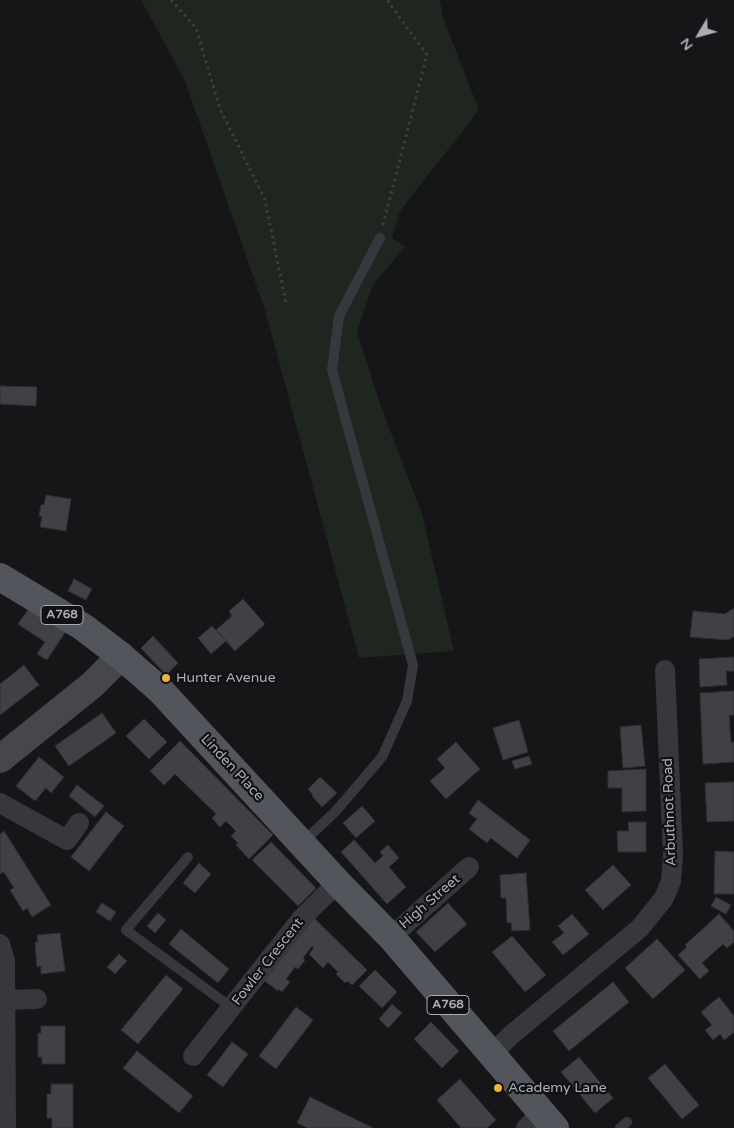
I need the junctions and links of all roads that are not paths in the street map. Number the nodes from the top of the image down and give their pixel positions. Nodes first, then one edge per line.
1 (380, 238) road end
2 (0, 577) edge
3 (121, 656) junction
4 (665, 670) dead end
5 (0, 759) edge
6 (0, 803) edge
7 (79, 823) dead end
8 (302, 842) junction
9 (188, 857) dead end
10 (469, 867) dead end
11 (339, 884) junction
12 (391, 937) junction
13 (0, 944) edge
14 (36, 999) dead end
15 (6, 1000) junction
16 (232, 1008) junction
17 (196, 1046) dead end
18 (491, 1055) junction
19 (541, 1123) edge
20 (6, 1128) edge

1 - 8 lane
2 - 3 main road, A768
3 - 5 street
3 - 8 main road, Linden Place / A768
4 - 18 street, Arbuthnot Road
6 - 7 street
8 - 11 main road, Linden Place / A768
9 - 16 lane
10 - 12 street, High Street
11 - 12 main road, High Street / A768
11 - 16 street, Fowler Crescent
12 - 18 main road, High Street / A768
13 - 15 street
14 - 15 street
15 - 20 street
16 - 17 street, Fowler Crescent
18 - 19 main road, High Street / A768

